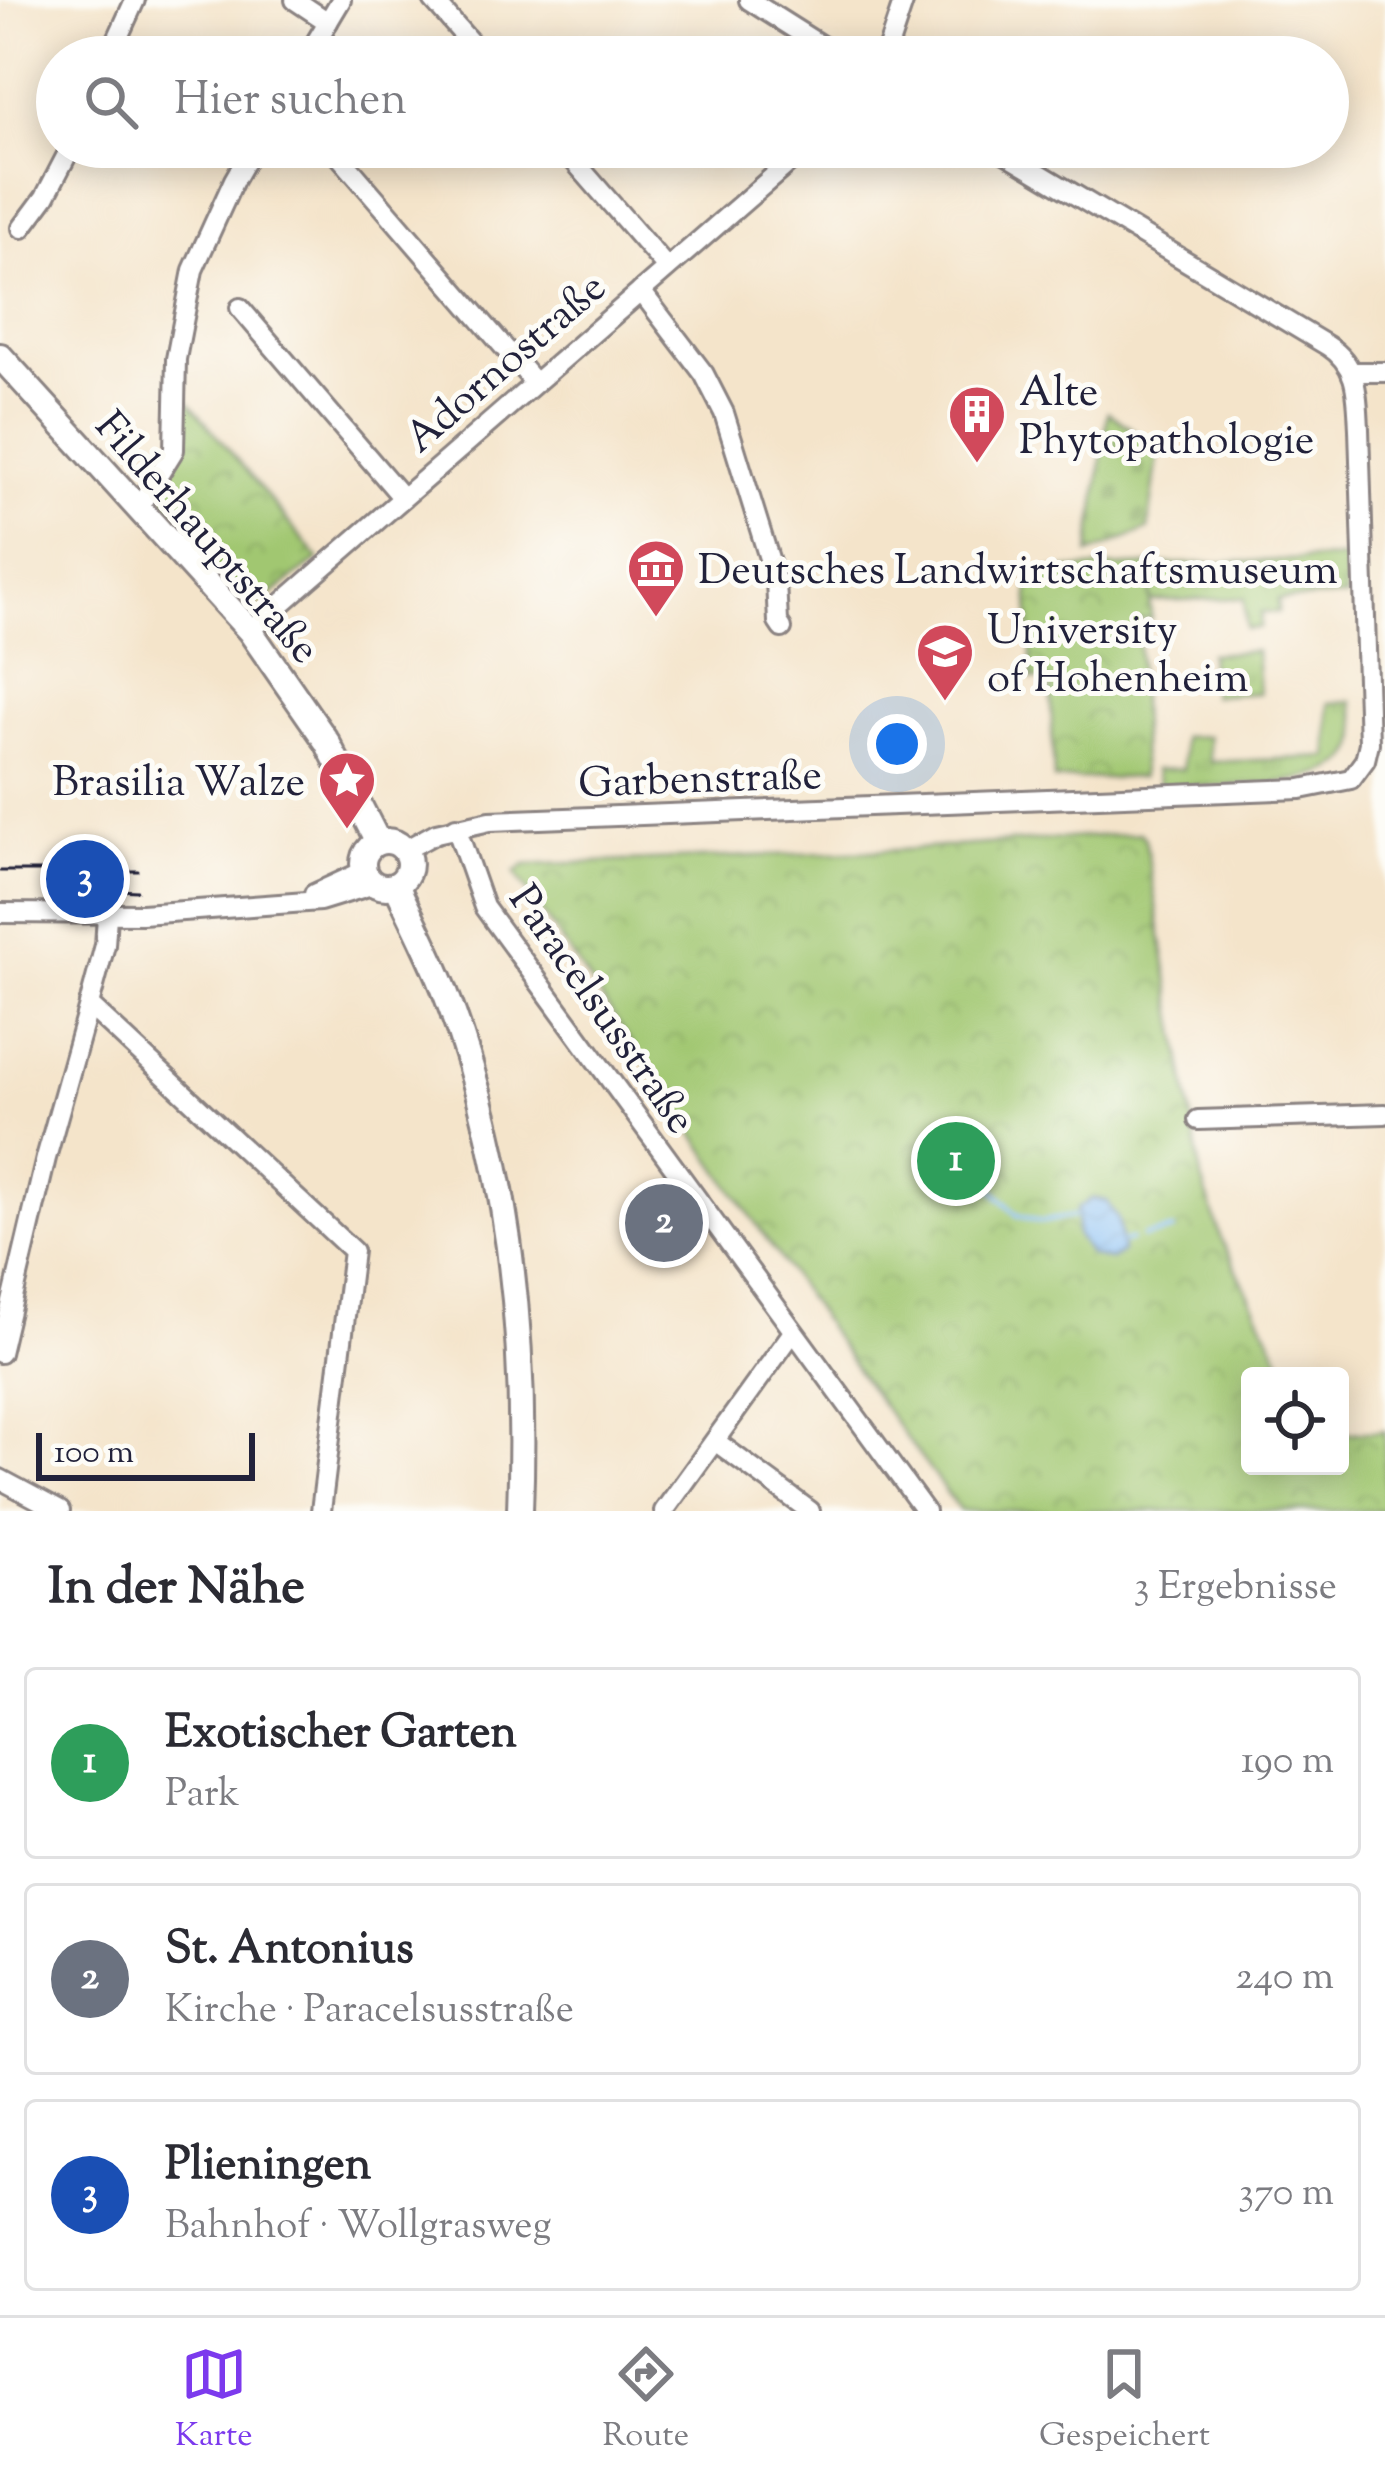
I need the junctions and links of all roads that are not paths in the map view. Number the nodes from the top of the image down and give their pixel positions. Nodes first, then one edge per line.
1 (135, 0) edge
2 (295, 0) edge
3 (341, 0) edge
4 (434, 0) edge
5 (749, 0) edge
6 (904, 0) edge
7 (328, 22) junction
8 (119, 36) edge
9 (320, 36) edge
10 (465, 36) edge
11 (806, 36) edge
12 (892, 36) edge
13 (60, 168) edge
14 (241, 168) edge
15 (350, 168) edge
16 (580, 168) edge
17 (783, 168) edge
18 (1030, 168) edge
19 (22, 228) dead end
20 (667, 268) junction
21 (641, 291) junction
22 (240, 308) dead end
23 (0, 356) edge
24 (1353, 372) junction
25 (1385, 372) edge
26 (534, 382) junction
27 (402, 496) junction
28 (138, 508) junction
29 (782, 628) dead end
30 (250, 631) junction
31 (456, 827) junction
32 (378, 842) junction
33 (405, 850) junction
34 (378, 880) junction
35 (0, 913) edge
36 (107, 916) junction
37 (89, 1005) junction
38 (1385, 1114) edge
39 (1198, 1120) dead end
40 (793, 1331) junction
41 (0, 1353) edge
42 (715, 1441) junction
43 (0, 1479) edge
44 (59, 1511) edge
45 (321, 1511) edge
46 (520, 1511) edge
47 (664, 1511) edge
48 (810, 1511) edge
49 (925, 1511) edge

1 - 8 street
2 - 7 street
3 - 7 street
4 - 10 street
5 - 11 street
6 - 12 street
7 - 9 street
13 - 19 street
14 - 28 street
15 - 26 street
16 - 20 street
17 - 20 street, Adornostraße
18 - 24 street
20 - 21 street, Adornostraße
21 - 26 street, Adornostraße
21 - 29 street
22 - 27 street
23 - 28 main road, Filderhauptstraße
24 - 25 street
24 - 31 street, Garbenstraße
26 - 27 street, Adornostraße
27 - 30 street, Adornostraße
28 - 30 main road, Filderhauptstraße
30 - 32 main road, Filderhauptstraße
31 - 33 street, Garbenstraße
31 - 40 street, Paracelsusstraße
32 - 33 main road
32 - 34 main road
33 - 34 main road
34 - 36 street
34 - 46 main road
35 - 36 street
36 - 37 street
37 - 41 street
37 - 45 street
38 - 39 street
40 - 42 street
40 - 49 street, Paracelsusstraße
42 - 47 street
42 - 48 street
43 - 44 street

